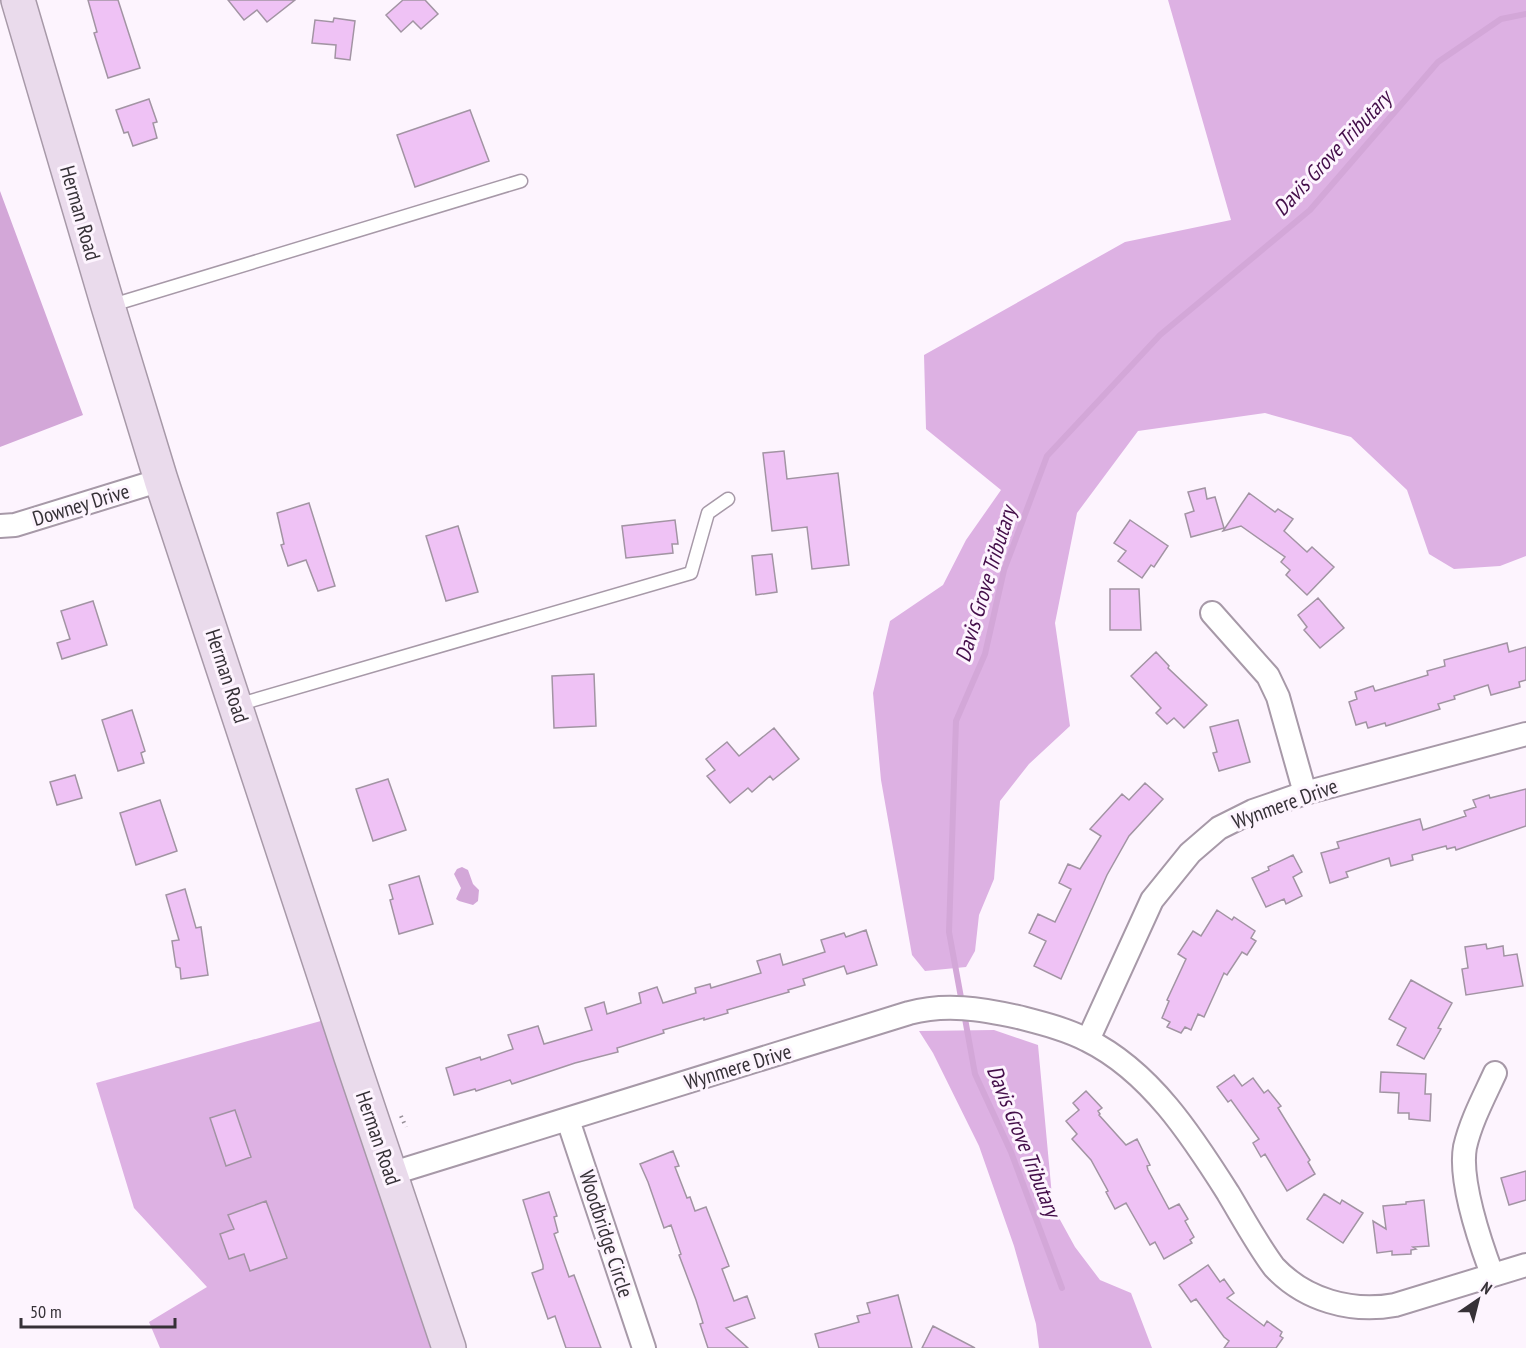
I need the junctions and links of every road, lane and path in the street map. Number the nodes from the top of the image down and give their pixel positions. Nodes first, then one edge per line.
1 (18, 0) edge
2 (521, 181) dead end
3 (108, 306) junction
4 (161, 480) junction
5 (728, 499) dead end
6 (0, 526) edge
7 (1212, 613) dead end
8 (236, 705) junction
9 (1526, 734) edge
10 (1305, 793) junction
11 (1088, 1040) junction
12 (1495, 1073) dead end
13 (568, 1120) junction
14 (390, 1174) junction
15 (1526, 1265) edge
16 (1492, 1274) junction
17 (449, 1348) edge
18 (644, 1348) edge

1 - 3 street, Herman Road
2 - 3 lane
3 - 4 street, Herman Road
4 - 6 street, Downey Drive
4 - 8 street, Herman Road
5 - 8 lane
7 - 10 street
8 - 14 street, Herman Road
9 - 10 street, Wynmere Drive
10 - 11 street, Wynmere Drive
11 - 13 street, Wynmere Drive
11 - 16 street, Wynmere Drive
12 - 16 street
13 - 14 street, Wynmere Drive
13 - 18 street, Woodbridge Circle
14 - 17 street, Herman Road
15 - 16 street, Wynmere Drive

